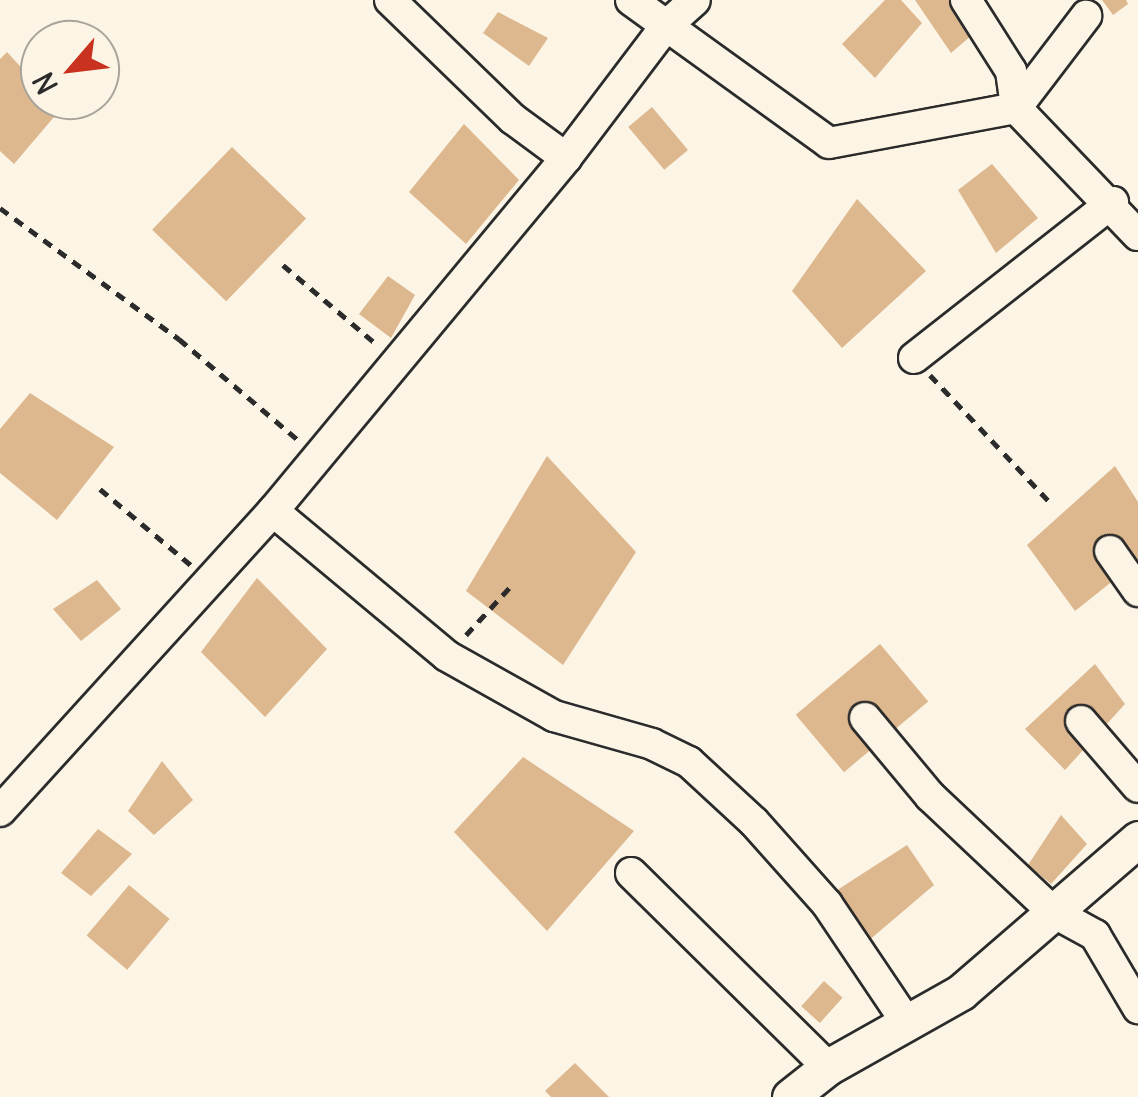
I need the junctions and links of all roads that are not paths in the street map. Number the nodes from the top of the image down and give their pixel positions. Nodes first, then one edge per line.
1 (390, 0) edge
2 (631, 0) edge
3 (695, 0) edge
4 (966, 0) edge
5 (1086, 16) dead end
6 (664, 27) junction
7 (1016, 108) junction
8 (566, 158) junction
9 (1113, 202) junction
10 (1137, 231) edge
11 (914, 358) road end
12 (272, 511) junction
13 (1110, 551) dead end
14 (1138, 591) edge
15 (864, 718) dead end
16 (1081, 721) dead end
17 (1138, 787) edge
18 (0, 811) edge
19 (1138, 839) edge
20 (631, 873) dead end
21 (1053, 912) junction
22 (1138, 1008) edge
23 (906, 1023) junction
24 (828, 1067) junction
25 (790, 1097) edge

1 - 8 street
2 - 6 street
3 - 6 street
4 - 7 street
5 - 7 street
6 - 7 street
6 - 8 street
7 - 9 street
8 - 12 street
9 - 10 street
9 - 11 street
12 - 18 street
12 - 23 street
13 - 14 street
15 - 21 street
16 - 17 street
19 - 21 street
20 - 24 street
21 - 22 street
21 - 23 street
23 - 24 street
24 - 25 street

